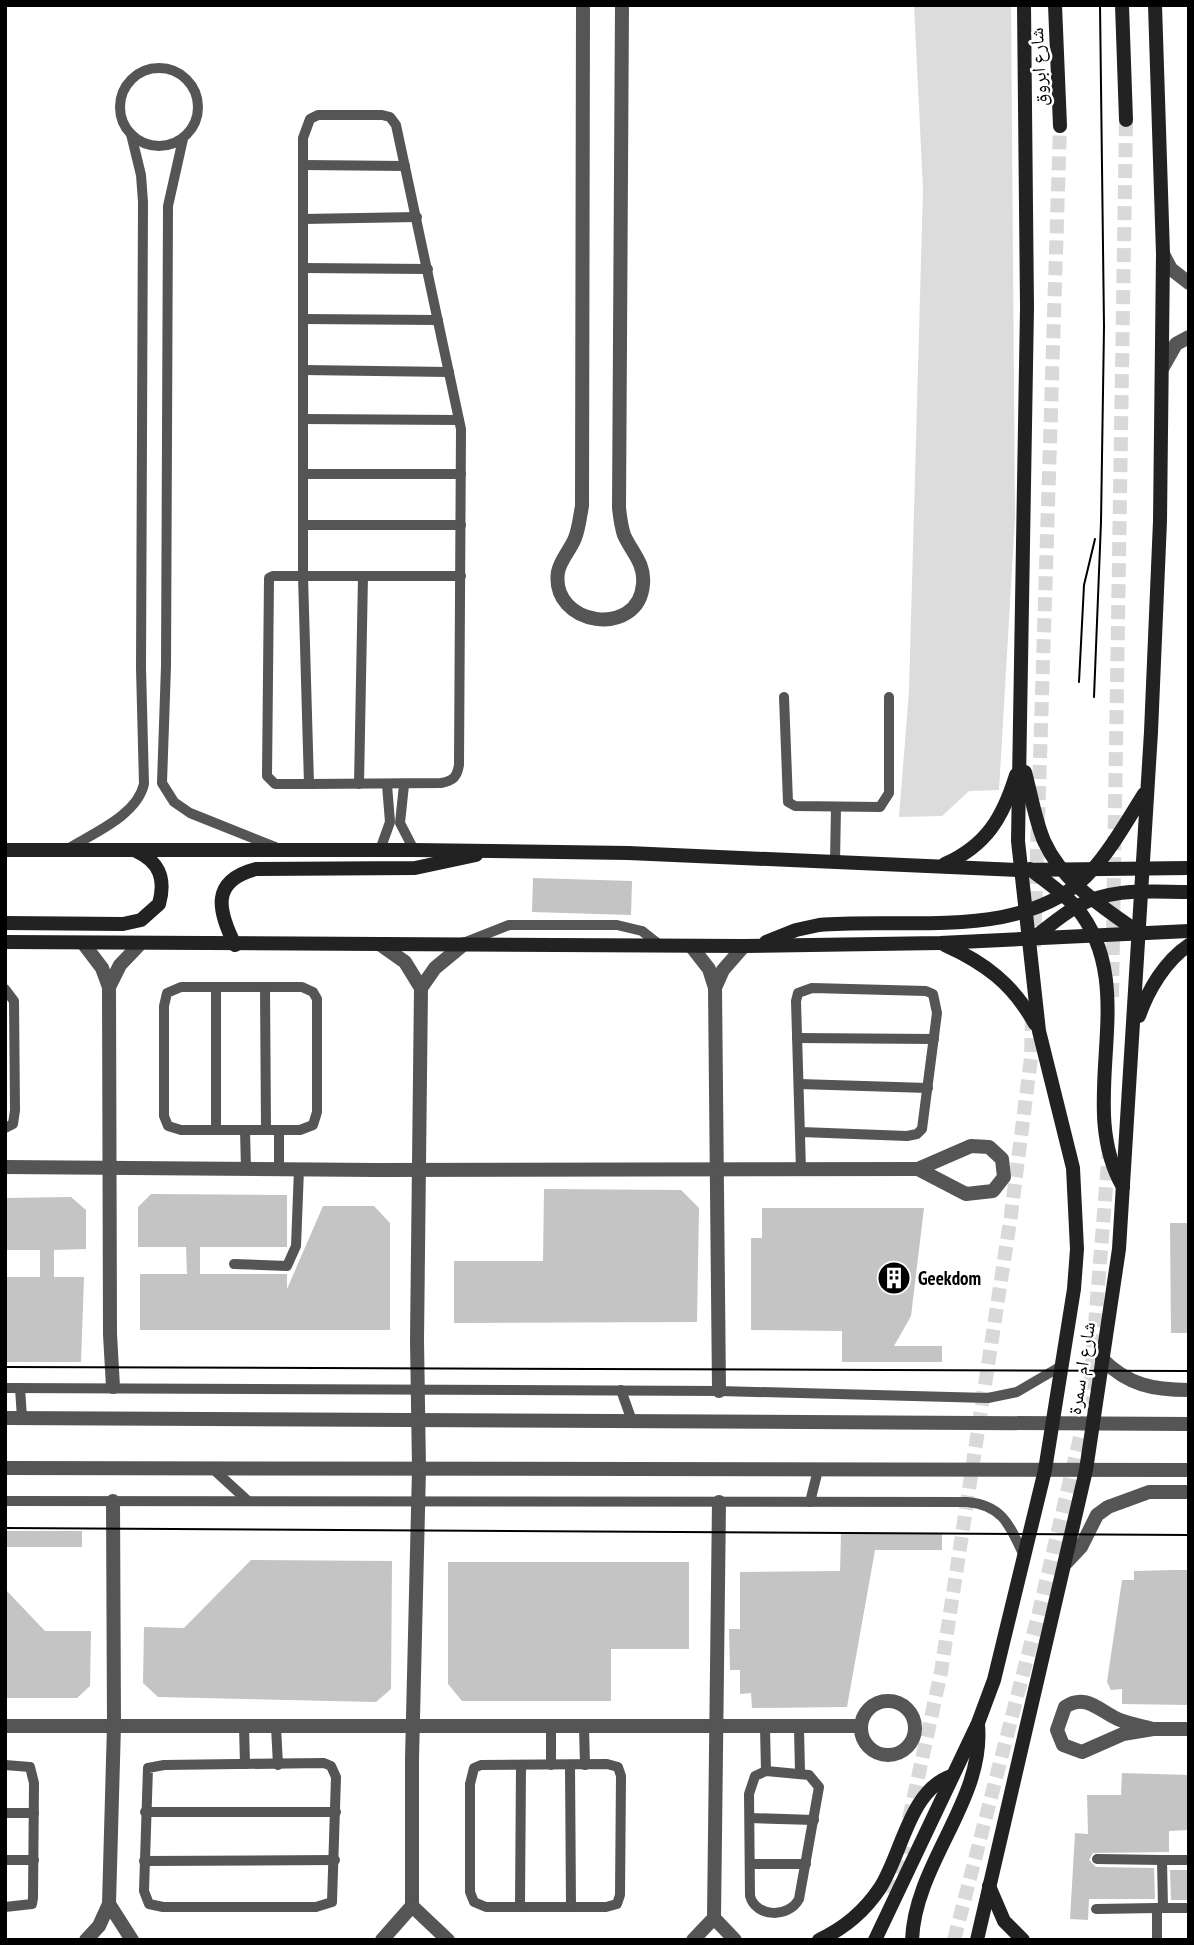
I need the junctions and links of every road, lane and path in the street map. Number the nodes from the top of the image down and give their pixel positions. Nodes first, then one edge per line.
1 (583, 5) edge
2 (622, 5) edge
3 (1024, 5) edge
4 (1055, 5) edge
5 (1122, 5) edge
6 (1155, 5) edge
7 (1126, 120) tunnel mouth
8 (1060, 126) tunnel mouth
9 (131, 134) junction
10 (183, 139) junction
11 (303, 165) junction
12 (405, 166) junction
13 (416, 217) junction
14 (303, 219) junction
15 (1163, 254) junction
16 (303, 268) junction
17 (428, 269) junction
18 (1189, 283) edge
19 (303, 319) junction
20 (439, 320) junction
21 (1189, 337) edge
22 (1163, 367) junction
23 (303, 370) junction
24 (449, 372) junction
25 (303, 419) junction
26 (459, 420) junction
27 (304, 474) junction
28 (461, 474) junction
29 (304, 524) junction
30 (461, 525) junction
31 (303, 576) junction
32 (363, 576) junction
33 (461, 576) junction
34 (784, 697) dead end
35 (889, 697) dead end
36 (1021, 757) junction
37 (309, 784) junction
38 (359, 784) junction
39 (387, 785) junction
40 (404, 785) junction
41 (1146, 791) junction
42 (836, 807) junction
43 (5, 850) edge
44 (380, 850) junction
45 (414, 850) junction
46 (64, 851) junction
47 (134, 851) junction
48 (284, 851) junction
49 (487, 851) junction
50 (835, 862) junction
51 (940, 867) junction
52 (1189, 868) edge
53 (1141, 869) junction
54 (1025, 870) junction
55 (1064, 870) junction
56 (1093, 870) junction
57 (1075, 885) junction
58 (1140, 891) junction
59 (1189, 892) edge
60 (1061, 894) junction
61 (1091, 900) junction
62 (1075, 907) junction
63 (1028, 912) junction
64 (5, 923) edge
65 (1189, 931) edge
66 (1138, 932) junction
67 (1094, 935) junction
68 (1031, 940) junction
69 (5, 942) edge
70 (83, 943) junction
71 (940, 943) junction
72 (140, 944) junction
73 (381, 944) junction
74 (464, 944) junction
75 (235, 945) junction
76 (751, 945) junction
77 (1189, 945) edge
78 (661, 946) junction
79 (691, 946) junction
80 (109, 987) junction
81 (216, 987) junction
82 (265, 987) junction
83 (421, 988) junction
84 (715, 988) junction
85 (5, 989) edge
86 (1135, 1028) junction
87 (1039, 1031) junction
88 (797, 1038) junction
89 (934, 1039) junction
90 (799, 1084) junction
91 (928, 1088) junction
92 (5, 1128) edge
93 (216, 1130) junction
94 (245, 1130) junction
95 (267, 1130) junction
96 (279, 1130) junction
97 (801, 1132) junction
98 (5, 1167) edge
99 (109, 1167) junction
100 (246, 1169) junction
101 (279, 1169) junction
102 (717, 1169) junction
103 (918, 1169) junction
104 (299, 1170) junction
105 (420, 1170) junction
106 (801, 1170) junction
107 (1124, 1188) junction
108 (234, 1264) dead end
109 (1102, 1359) junction
110 (1063, 1365) junction
111 (113, 1387) junction
112 (5, 1388) edge
113 (20, 1388) junction
114 (417, 1390) junction
115 (621, 1390) junction
116 (1189, 1390) edge
117 (719, 1391) junction
118 (5, 1418) edge
119 (22, 1418) junction
120 (417, 1420) junction
121 (632, 1422) junction
122 (1054, 1424) junction
123 (1189, 1424) edge
124 (1092, 1425) junction
125 (5, 1468) edge
126 (213, 1469) junction
127 (419, 1469) junction
128 (818, 1470) junction
129 (1045, 1470) junction
130 (1086, 1470) junction
131 (1189, 1470) edge
132 (1189, 1492) edge
133 (419, 1500) junction
134 (5, 1501) edge
135 (248, 1501) junction
136 (113, 1502) junction
137 (719, 1502) junction
138 (810, 1502) junction
139 (1024, 1556) junction
140 (1066, 1563) junction
141 (978, 1723) junction
142 (5, 1726) edge
143 (114, 1726) junction
144 (861, 1726) dead end
145 (244, 1727) junction
146 (276, 1727) junction
147 (413, 1727) junction
148 (551, 1727) junction
149 (584, 1727) junction
150 (714, 1728) junction
151 (765, 1728) junction
152 (800, 1728) junction
153 (1153, 1729) junction
154 (1189, 1729) edge
155 (5, 1765) edge
156 (245, 1765) junction
157 (278, 1765) junction
158 (521, 1765) junction
159 (551, 1765) junction
160 (570, 1765) junction
161 (584, 1765) junction
162 (766, 1771) junction
163 (800, 1772) junction
164 (951, 1776) junction
165 (145, 1812) junction
166 (336, 1812) junction
167 (5, 1813) edge
168 (34, 1813) junction
169 (750, 1818) junction
170 (814, 1820) junction
171 (1097, 1858) dead end
172 (5, 1860) edge
173 (34, 1860) junction
174 (335, 1860) junction
175 (1162, 1860) junction
176 (1189, 1860) edge
177 (144, 1861) junction
178 (750, 1864) junction
179 (806, 1864) junction
180 (989, 1885) junction
181 (109, 1904) junction
182 (412, 1906) junction
183 (520, 1906) junction
184 (5, 1907) edge
185 (571, 1907) junction
186 (1160, 1908) junction
187 (1189, 1908) edge
188 (1096, 1909) dead end
189 (715, 1918) junction
190 (86, 1940) edge
191 (132, 1940) edge
192 (382, 1940) edge
193 (448, 1940) edge
194 (693, 1940) edge
195 (735, 1940) edge
196 (819, 1940) edge
197 (875, 1940) edge
198 (912, 1940) edge
199 (977, 1940) edge
200 (1023, 1940) edge
201 (1157, 1940) edge

1 - 2 street
3 - 36 street, شارع ام سمرة
4 - 8 street, شارع ابروق
5 - 7 street
6 - 15 street, شارع ام سمرة
9 - 10 lane
9 - 10 lane
9 - 46 lane
10 - 48 lane
11 - 12 lane
11 - 12 lane
11 - 14 lane
12 - 13 lane
13 - 14 lane
13 - 17 lane
14 - 16 lane
15 - 18 street
15 - 22 street, شارع ام سمرة
16 - 17 lane
16 - 19 lane
17 - 20 lane
19 - 20 lane
19 - 23 lane
20 - 24 lane
21 - 22 street
22 - 41 street, شارع ام سمرة
23 - 24 lane
23 - 25 lane
24 - 26 lane
25 - 26 lane
25 - 27 lane
26 - 28 lane
27 - 28 lane
27 - 29 lane
28 - 30 lane
29 - 30 lane
29 - 31 lane
30 - 33 lane
31 - 32 lane
31 - 37 lane
31 - 37 lane
32 - 33 lane
32 - 38 lane
33 - 40 lane
34 - 42 lane
35 - 42 lane
36 - 51 street
36 - 54 street, شارع ام سمرة
36 - 55 street
37 - 38 lane
38 - 39 lane
39 - 40 lane
39 - 44 lane
40 - 45 lane
41 - 53 street, شارع ام سمرة
41 - 56 street
42 - 50 lane
43 - 46 street
44 - 45 street
44 - 48 street
45 - 49 street
46 - 47 street
47 - 48 street
47 - 64 street
49 - 50 street
49 - 75 street
50 - 51 street
51 - 54 street
52 - 53 street
53 - 56 street
53 - 58 street, شارع ام سمرة
54 - 55 street
54 - 60 street
54 - 63 street, شارع ام سمرة
55 - 56 street
55 - 57 street
56 - 57 street
57 - 60 street
57 - 61 street
58 - 59 street
58 - 61 street
58 - 66 street, شارع ام سمرة
60 - 62 street
60 - 63 street
61 - 62 street
61 - 66 street
62 - 67 street
62 - 68 street
63 - 68 street, شارع ام سمرة
63 - 76 street
65 - 66 street
66 - 67 street
66 - 86 street, شارع ام سمرة
67 - 68 street
67 - 107 street
68 - 71 street
68 - 87 street, شارع ام سمرة
69 - 70 street
70 - 72 street
70 - 80 street
71 - 76 street
71 - 87 street
72 - 75 street
72 - 80 street
73 - 74 street
73 - 75 street
73 - 83 street
74 - 78 street
74 - 78 lane
74 - 83 street
76 - 79 street
76 - 84 street
77 - 86 street
78 - 79 street
79 - 84 street
80 - 99 street
81 - 82 lane
81 - 93 lane
81 - 93 lane
82 - 95 lane
82 - 96 lane
83 - 105 street
84 - 102 street
85 - 92 lane
86 - 107 street, شارع ام سمرة
87 - 110 street, شارع ام سمرة
88 - 89 lane
88 - 89 lane
88 - 90 lane
89 - 91 lane
90 - 91 lane
90 - 97 lane
91 - 97 lane
93 - 94 lane
94 - 95 lane
94 - 100 lane
95 - 96 lane
96 - 101 lane
97 - 106 lane
98 - 99 street
99 - 100 street
99 - 111 street
100 - 101 street
101 - 104 street
102 - 105 street
102 - 106 street
102 - 117 street
103 - 103 street
103 - 106 street
104 - 105 street
104 - 108 lane
105 - 114 street
107 - 109 street, شارع ام سمرة
109 - 116 street
109 - 124 street, شارع ام سمرة
110 - 117 lane
110 - 122 street, شارع ام سمرة
111 - 113 lane
111 - 114 lane
112 - 113 lane
113 - 119 lane
114 - 115 lane
114 - 120 street
115 - 117 lane
115 - 121 lane
118 - 119 street
119 - 120 street
120 - 121 street
120 - 127 street
121 - 122 street
122 - 124 street
122 - 129 street, شارع ام سمرة
123 - 124 street
124 - 130 street, شارع ام سمرة
125 - 126 street
126 - 127 street
126 - 135 lane
127 - 128 street
127 - 133 street
128 - 129 street
128 - 138 lane
129 - 130 street
129 - 139 street, شارع ام سمرة
130 - 131 street
130 - 140 street, شارع ام سمرة
132 - 140 street
133 - 135 lane
133 - 137 lane
133 - 147 street
134 - 136 lane
135 - 136 lane
136 - 143 street
137 - 138 lane
137 - 150 street
138 - 139 lane
139 - 141 street, شارع ام سمرة
140 - 180 street, شارع ام سمرة
141 - 164 street, شارع ام سمرة
141 - 198 street
142 - 143 street
143 - 145 street
143 - 181 street
144 - 152 street
145 - 146 street
145 - 156 lane
146 - 147 street
146 - 157 lane
147 - 148 street
147 - 182 street
148 - 149 street
148 - 159 lane
149 - 150 street
149 - 161 lane
150 - 151 street
150 - 189 street
151 - 152 street
151 - 162 lane
152 - 163 lane
153 - 153 street
153 - 154 street
155 - 168 lane
156 - 157 lane
156 - 165 lane
157 - 166 lane
158 - 159 lane
158 - 183 lane
158 - 183 lane
159 - 160 lane
160 - 161 lane
160 - 185 lane
161 - 185 lane
162 - 163 lane
162 - 169 lane
163 - 170 lane
164 - 196 street
164 - 197 street, شارع ام سمرة
165 - 166 lane
165 - 177 lane
166 - 174 lane
167 - 168 lane
168 - 173 lane
169 - 170 lane
169 - 178 lane
170 - 179 lane
171 - 175 lane
172 - 173 lane
173 - 184 lane
174 - 177 lane
174 - 177 lane
175 - 176 lane
175 - 186 lane
178 - 179 lane
178 - 179 lane
180 - 199 street, شارع ام سمرة
180 - 200 street
181 - 190 street
181 - 191 street
182 - 192 street
182 - 193 street
183 - 185 lane
186 - 187 lane
186 - 188 lane
186 - 201 lane
189 - 194 street
189 - 195 street

